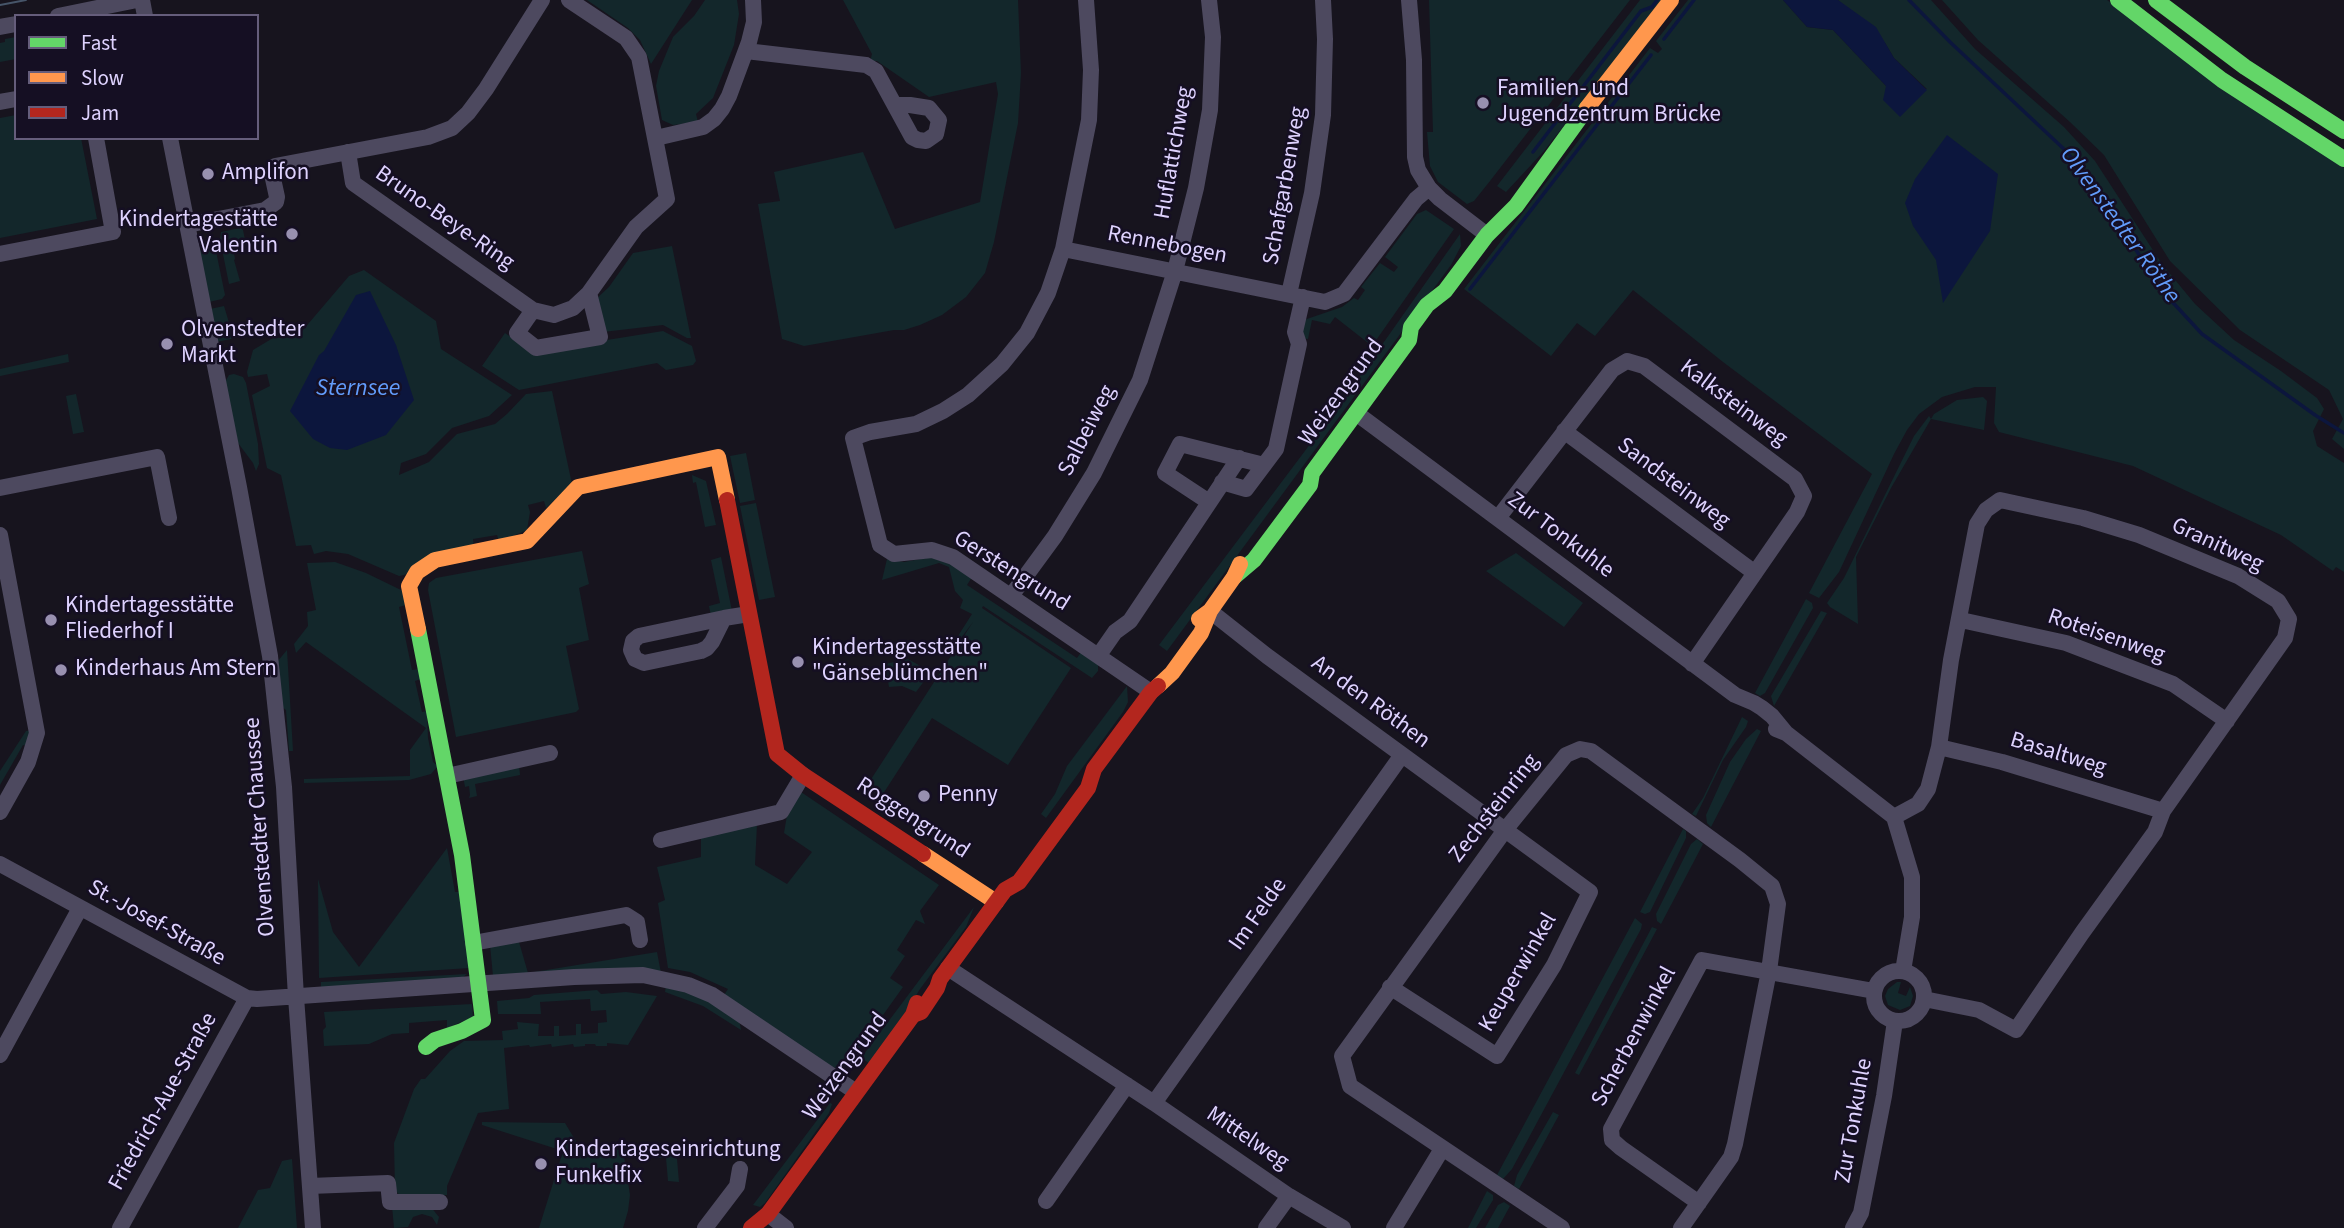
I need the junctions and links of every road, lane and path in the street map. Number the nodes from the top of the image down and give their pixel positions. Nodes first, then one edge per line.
1 (139, 0) edge
2 (542, 0) edge
3 (569, 0) edge
4 (753, 0) edge
5 (1086, 0) edge
6 (1209, 0) edge
7 (1323, 0) edge
8 (1409, 0) edge
9 (1671, 0) edge
10 (2118, 0) edge
11 (2156, 0) edge
12 (68, 14) edge
13 (746, 51) junction
14 (895, 105) dead end
15 (2344, 131) edge
16 (656, 138) junction
17 (96, 140) edge
18 (170, 140) edge
19 (348, 152) junction
20 (2344, 159) edge
21 (1429, 188) junction
22 (187, 225) junction
23 (1487, 235) junction
24 (1063, 249) junction
25 (0, 254) edge
26 (1175, 271) junction
27 (589, 293) junction
28 (1296, 296) junction
29 (533, 310) junction
30 (1356, 413) junction
31 (1564, 431) junction
32 (1239, 458) junction
33 (1264, 465) junction
34 (1222, 482) junction
35 (0, 488) edge
36 (1209, 502) junction
37 (1498, 517) junction
38 (169, 518) dead end
39 (0, 535) edge
40 (1755, 573) junction
41 (1011, 596) junction
42 (1210, 611) junction
43 (749, 614) junction
44 (724, 618) junction
45 (1961, 620) junction
46 (1099, 655) junction
47 (1692, 664) junction
48 (1151, 691) junction
49 (2227, 721) junction
50 (1939, 747) junction
51 (550, 752) dead end
52 (1402, 755) junction
53 (803, 775) junction
54 (447, 776) junction
55 (2163, 811) junction
56 (0, 812) edge
57 (1894, 817) junction
58 (1506, 830) junction
59 (661, 839) dead end
60 (0, 864) edge
61 (1001, 896) junction
62 (80, 908) junction
63 (640, 940) dead end
64 (473, 943) junction
65 (1769, 971) junction
66 (1903, 971) junction
67 (944, 974) junction
68 (477, 983) junction
69 (1391, 987) junction
70 (1874, 991) junction
71 (296, 997) junction
72 (247, 998) junction
73 (1924, 999) junction
74 (1895, 1021) junction
75 (426, 1046) dead end
76 (0, 1055) edge
77 (1127, 1085) junction
78 (856, 1092) junction
79 (1154, 1103) junction
80 (1442, 1149) junction
81 (740, 1168) dead end
82 (310, 1186) junction
83 (1289, 1196) junction
84 (1046, 1201) dead end
85 (440, 1202) dead end
86 (1699, 1203) junction
87 (766, 1221) edge
88 (120, 1228) edge
89 (313, 1228) edge
90 (705, 1228) edge
91 (751, 1228) edge
92 (786, 1228) edge
93 (1266, 1228) edge
94 (1343, 1228) edge
95 (1394, 1228) edge
96 (1562, 1228) edge
97 (1681, 1228) edge
98 (1853, 1228) edge

1 - 12 street
2 - 19 street, Bruno-Beye-Ring
3 - 16 street
4 - 13 street
5 - 24 street
6 - 26 street, Huflattichweg
7 - 28 street, Schafgarbenweg
8 - 21 street
9 - 23 main road, Weizengrund
10 - 20 main road
11 - 15 main road
13 - 14 street
13 - 16 street
16 - 27 street
17 - 25 street
18 - 22 street, Olvenstedter Chaussee
19 - 22 street, Bruno-Beye-Ring
19 - 29 street, Bruno-Beye-Ring
21 - 23 street
21 - 28 street, Rennebogen
22 - 71 street, Olvenstedter Chaussee
23 - 30 main road, Weizengrund
24 - 26 street, Rennebogen
24 - 41 street, Gerstengrund
26 - 28 street, Rennebogen
26 - 41 street, Salbeiweg
27 - 29 street
27 - 29 street
28 - 33 street
30 - 37 street, Zur Tonkuhle
30 - 42 main road, Weizengrund
31 - 37 street, Kalksteinweg
31 - 40 street, Sandsteinweg
31 - 40 street, Kalksteinweg
32 - 33 street
32 - 34 street
32 - 36 street
33 - 34 street
34 - 36 street
35 - 38 street
36 - 46 street
37 - 47 street, Zur Tonkuhle
39 - 56 street
40 - 47 street, Kalksteinweg
41 - 46 street, Gerstengrund
42 - 48 main road, Weizengrund
42 - 52 street, An den Röthen
43 - 44 street
43 - 53 main road, Roggengrund
43 - 54 main road, Roggengrund
44 - 44 street
45 - 49 street, Roteisenweg
45 - 49 street, Granitweg
45 - 50 street, Granitweg
46 - 48 street, Gerstengrund
47 - 57 street, Zur Tonkuhle
48 - 61 main road, Weizengrund
49 - 55 street, Granitweg
50 - 55 street, Basaltweg
50 - 57 street, Granitweg
51 - 54 street
52 - 58 street, An den Röthen
52 - 79 street, Im Felde
53 - 59 street
53 - 61 main road, Roggengrund
54 - 64 main road
55 - 73 street, Granitweg
57 - 66 street
58 - 65 street, Zechsteinring
58 - 69 street, Zechsteinring
58 - 69 street, Keuperwinkel
60 - 62 street, St.-Josef-Straße
61 - 67 main road, Weizengrund
62 - 72 street, St.-Josef-Straße
62 - 76 street
63 - 64 street
64 - 68 main road
65 - 70 street
65 - 86 street, Zechsteinring
65 - 86 street, Scherbenwinkel
66 - 70 street
66 - 73 street
67 - 77 street, Mittelweg
67 - 78 main road, Weizengrund
68 - 71 street, St.-Josef-Straße
68 - 75 main road
68 - 78 street, St.-Josef-Straße
69 - 80 street, Zechsteinring
70 - 74 street
71 - 72 street, St.-Josef-Straße
71 - 82 street, Olvenstedter Chaussee
72 - 88 street, Friedrich-Aue-Straße
73 - 74 street
74 - 98 street, Zur Tonkuhle
77 - 79 street, Mittelweg
77 - 84 street
78 - 87 main road, Weizengrund
79 - 83 street, Mittelweg
80 - 95 street
80 - 96 street, Zechsteinring
81 - 90 street
82 - 85 street
82 - 89 street, Olvenstedter Chaussee
83 - 93 street
83 - 94 street, Mittelweg
86 - 97 street, Zechsteinring
87 - 91 main road, Weizengrund
87 - 92 street

